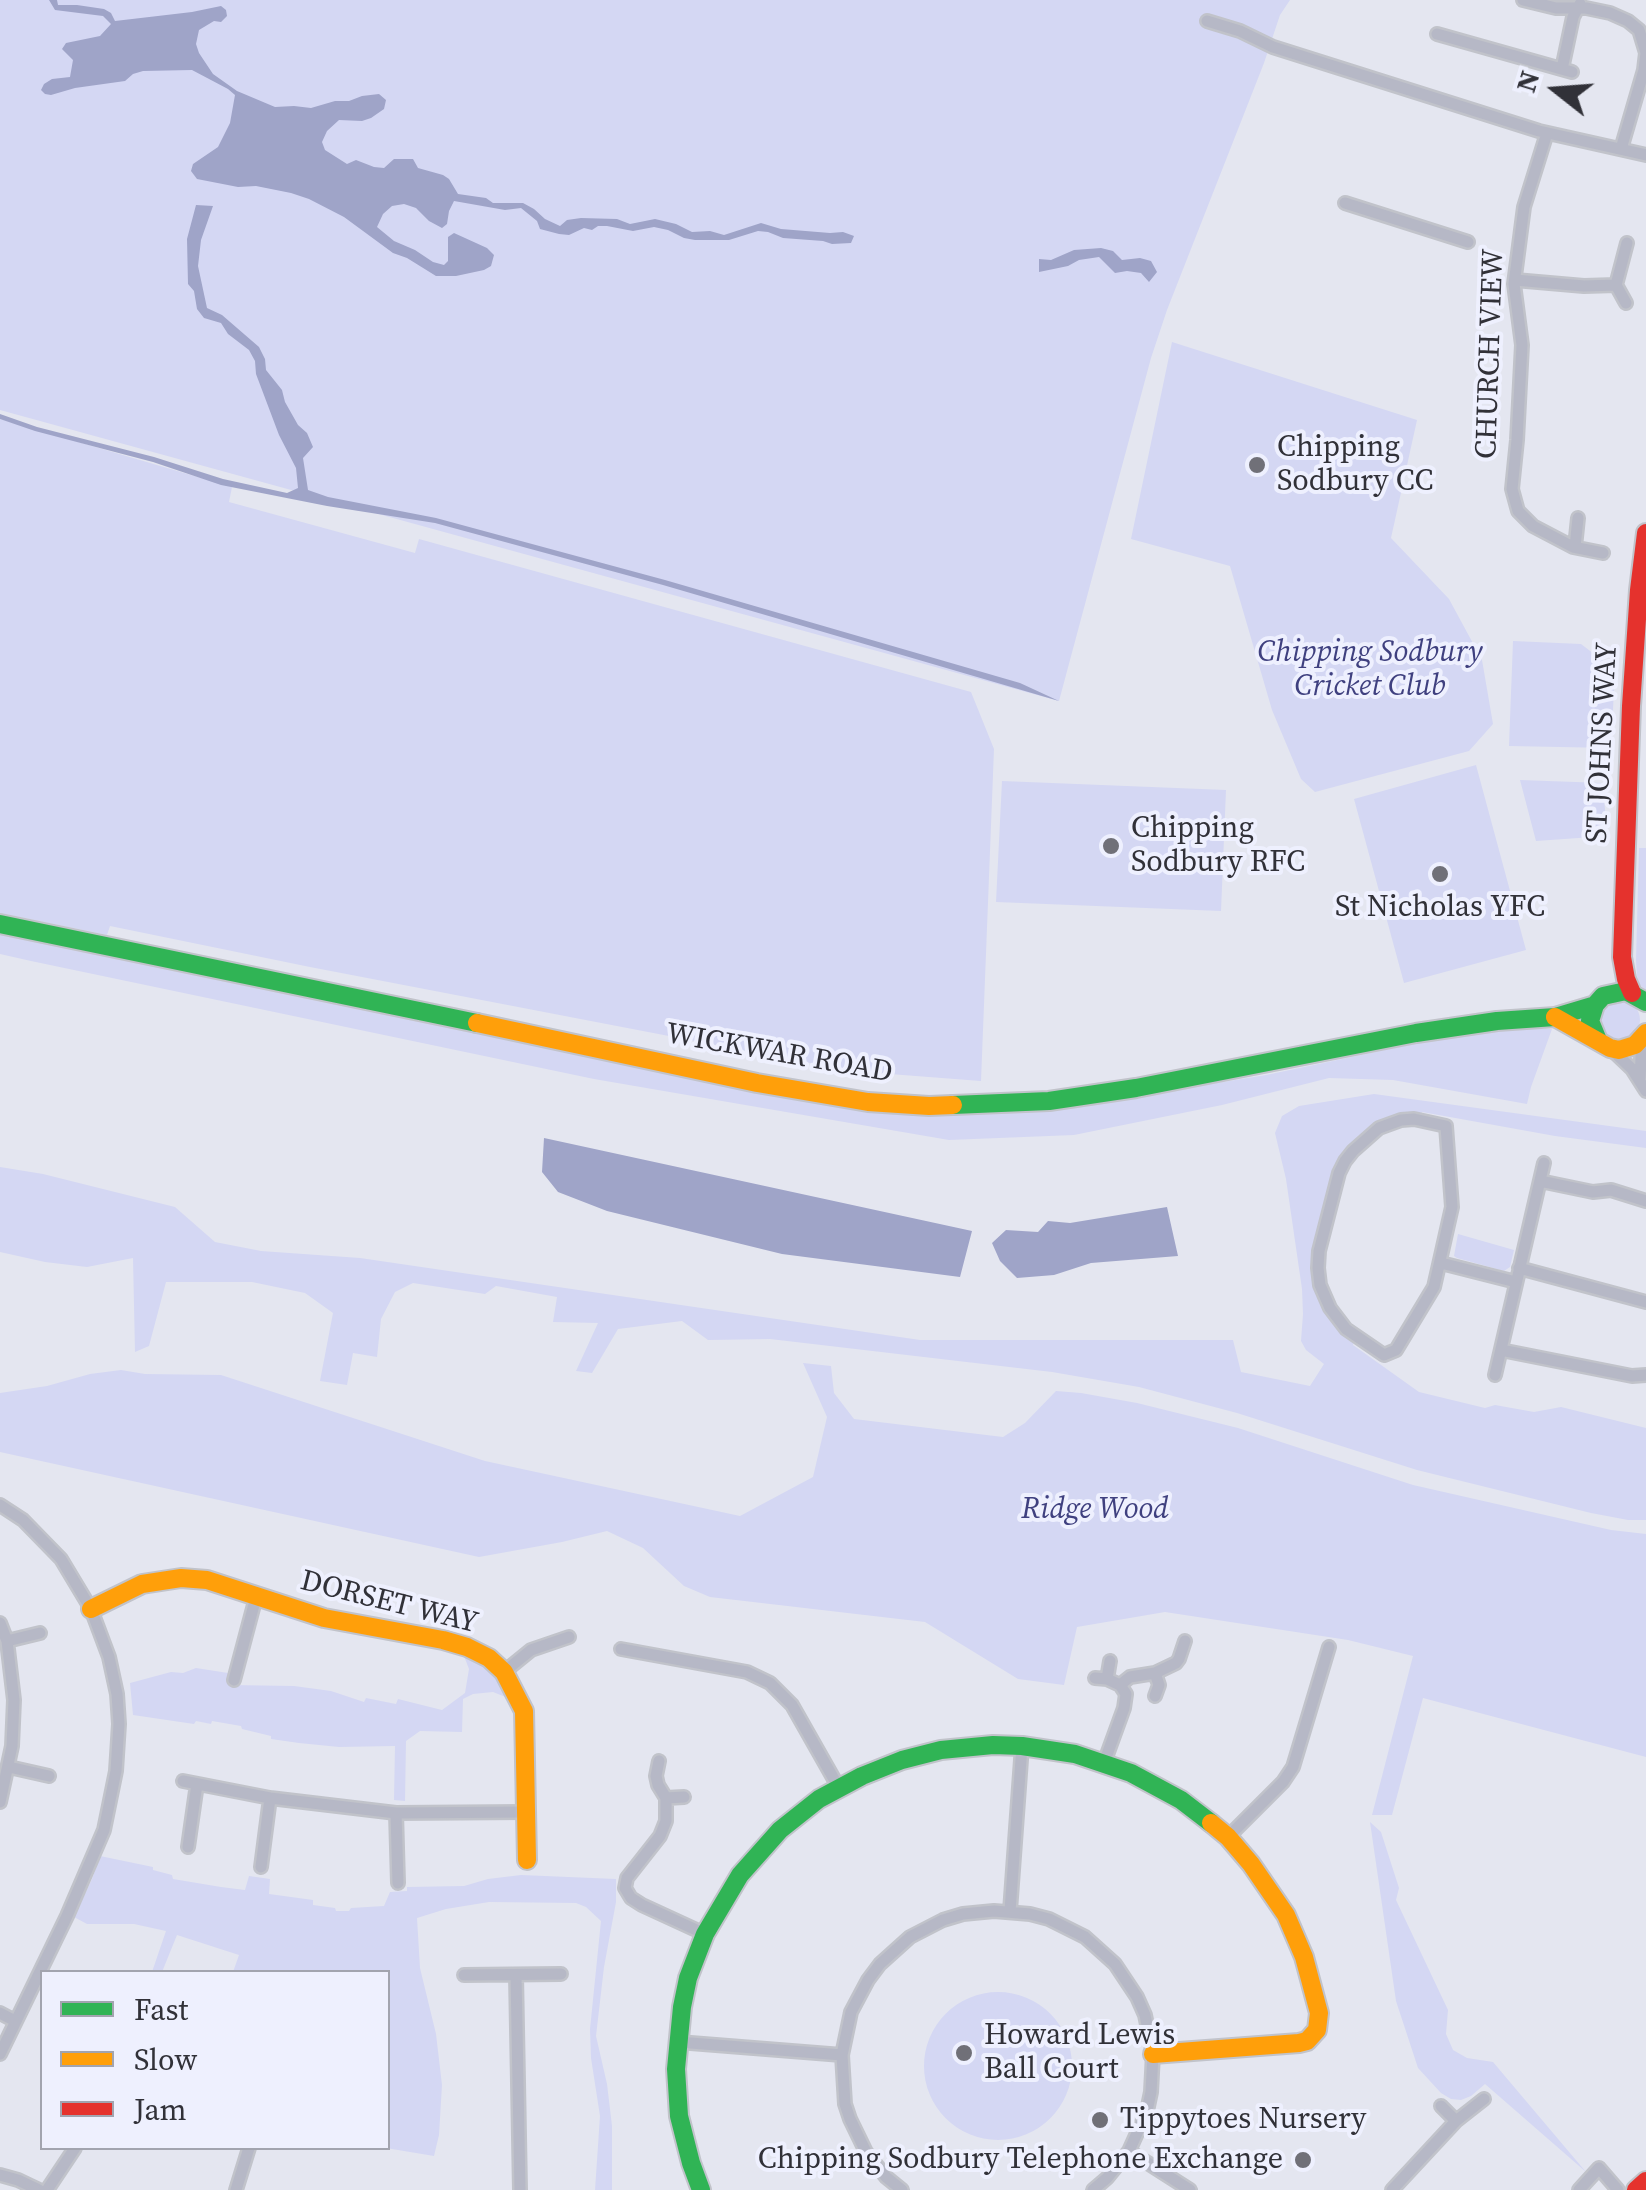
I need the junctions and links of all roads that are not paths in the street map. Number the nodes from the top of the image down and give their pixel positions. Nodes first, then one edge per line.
1 (1524, 0) edge
2 (1580, 4) edge
3 (1207, 21) dead end
4 (1642, 28) edge
5 (1437, 34) dead end
6 (1547, 133) junction
7 (1620, 149) junction
8 (1646, 156) edge
9 (1344, 203) dead end
10 (1468, 242) dead end
11 (1626, 243) dead end
12 (1515, 280) junction
13 (1616, 285) junction
14 (1626, 303) dead end
15 (1578, 518) dead end
16 (1646, 534) edge
17 (1575, 548) junction
18 (1603, 553) dead end
19 (1639, 706) edge
20 (0, 924) edge
21 (1622, 957) junction
22 (1599, 1000) junction
23 (1642, 1001) edge
24 (1555, 1017) junction
25 (1644, 1037) edge
26 (1603, 1043) junction
27 (1640, 1078) junction
28 (1646, 1091) edge
29 (1544, 1163) dead end
30 (1540, 1181) junction
31 (1646, 1201) edge
32 (1441, 1263) junction
33 (1518, 1275) junction
34 (1646, 1302) edge
35 (1500, 1350) junction
36 (1494, 1375) dead end
37 (1646, 1375) edge
38 (0, 1504) edge
39 (256, 1596) junction
40 (91, 1609) junction
41 (0, 1623) edge
42 (40, 1633) dead end
43 (569, 1637) dead end
44 (7, 1641) junction
45 (1185, 1642) dead end
46 (1329, 1647) dead end
47 (621, 1649) dead end
48 (1110, 1661) dead end
49 (504, 1672) junction
50 (1154, 1673) junction
51 (234, 1680) dead end
52 (1120, 1685) junction
53 (1155, 1696) dead end
54 (14, 1724) junction
55 (0, 1725) edge
56 (1022, 1746) junction
57 (659, 1761) dead end
58 (1104, 1763) junction
59 (9, 1767) junction
60 (49, 1776) dead end
61 (183, 1781) dead end
62 (197, 1784) junction
63 (839, 1788) junction
64 (684, 1797) dead end
65 (270, 1798) junction
66 (666, 1798) junction
67 (0, 1802) edge
68 (396, 1812) junction
69 (525, 1812) junction
70 (1228, 1837) junction
71 (188, 1847) dead end
72 (527, 1860) dead end
73 (261, 1867) dead end
74 (398, 1883) dead end
75 (1010, 1911) junction
76 (705, 1934) junction
77 (516, 1974) junction
78 (561, 1974) dead end
79 (464, 1975) dead end
80 (0, 2013) edge
81 (15, 2020) junction
82 (678, 2042) junction
83 (0, 2054) edge
84 (1153, 2054) junction
85 (842, 2055) junction
86 (1484, 2099) dead end
87 (1441, 2106) dead end
88 (1456, 2122) junction
89 (74, 2150) edge
90 (249, 2150) edge
91 (1129, 2151) junction
92 (0, 2175) edge
93 (1646, 2181) edge
94 (40, 2190) edge
95 (47, 2190) edge
96 (236, 2190) edge
97 (520, 2190) edge
98 (700, 2190) edge
99 (902, 2190) edge
100 (1094, 2190) edge
101 (1190, 2190) edge
102 (1392, 2190) edge
103 (1579, 2190) edge
104 (1618, 2190) edge
105 (1636, 2190) edge

1 - 2 street
2 - 4 street
2 - 5 street
3 - 6 street
4 - 7 street
6 - 7 street
6 - 12 street, CHURCH VIEW
7 - 8 street
9 - 10 street
11 - 13 street
12 - 13 street
12 - 17 street, CHURCH VIEW
13 - 14 street
15 - 17 street
16 - 19 street, ST JOHNS WAY
17 - 18 street, CHURCH VIEW
19 - 21 street, ST JOHNS WAY
20 - 24 street, WICKWAR ROAD
21 - 22 street, ST JOHNS WAY
21 - 23 street, ST JOHNS WAY
22 - 23 street, WICKWAR ROAD
22 - 24 street, WICKWAR ROAD
22 - 26 street
24 - 26 street
25 - 26 street
25 - 27 street
26 - 27 street
27 - 28 street
29 - 30 street
30 - 31 street
30 - 33 street
32 - 32 street
32 - 33 street
33 - 34 street
33 - 35 street
35 - 36 street
35 - 37 street
38 - 40 street
39 - 40 street, DORSET WAY
39 - 49 street, DORSET WAY
39 - 51 street, DORSET WAY
40 - 81 street
41 - 44 street
42 - 44 street
43 - 49 street, DORSET WAY
44 - 54 street
45 - 50 street
46 - 70 street
47 - 63 street
48 - 52 street
49 - 69 street, DORSET WAY
50 - 52 street
50 - 53 street
52 - 58 street
54 - 55 street
54 - 59 street
56 - 58 street
56 - 63 street
56 - 75 street
57 - 66 street
58 - 70 street
59 - 60 street
59 - 67 street
61 - 62 street
62 - 65 street
62 - 71 street
63 - 76 street
64 - 66 street
65 - 68 street
65 - 73 street
66 - 76 street
68 - 69 street
68 - 74 street
69 - 72 street, DORSET WAY
70 - 84 street
75 - 84 street
75 - 85 street
76 - 82 street
77 - 78 street
77 - 79 street
77 - 97 street
80 - 81 street
81 - 83 street
82 - 85 street
82 - 98 street
84 - 91 street
85 - 99 street
86 - 88 street
87 - 88 street
88 - 102 street
89 - 95 street
90 - 96 street
91 - 100 street
91 - 101 street
92 - 94 street
93 - 105 street
103 - 104 street

